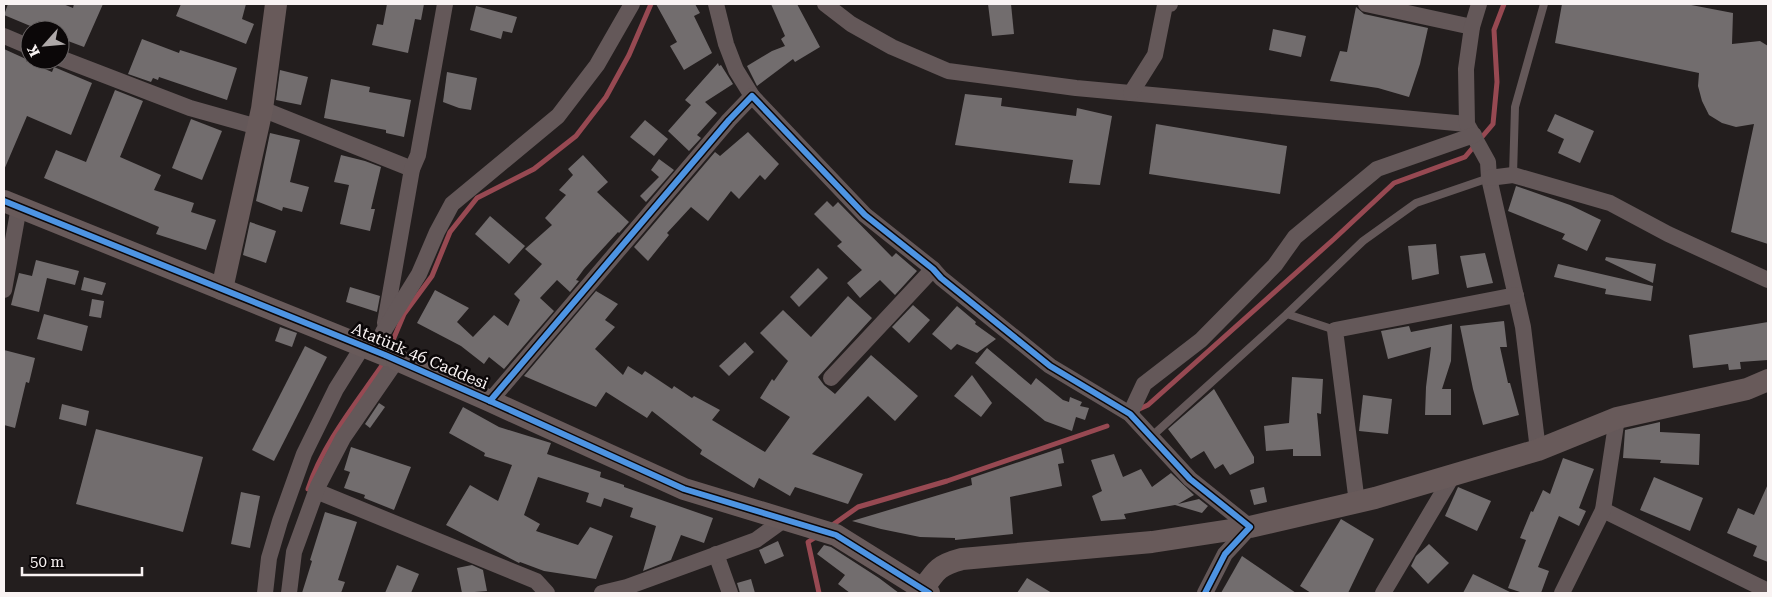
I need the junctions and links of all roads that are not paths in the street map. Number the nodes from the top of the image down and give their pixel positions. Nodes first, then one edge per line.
1 (276, 4) edge
2 (445, 4) edge
3 (632, 4) edge
4 (716, 4) edge
5 (825, 4) edge
6 (1170, 4) edge
7 (1366, 4) edge
8 (1479, 4) edge
9 (1544, 4) edge
10 (1472, 27) junction
11 (4, 36) edge
12 (20, 43) edge
13 (70, 62) edge
14 (1131, 93) junction
15 (752, 96) junction
16 (260, 118) junction
17 (1474, 136) junction
18 (412, 169) junction
19 (1513, 175) junction
20 (1489, 178) junction
21 (11, 204) edge
22 (933, 269) junction
23 (1768, 280) edge
24 (222, 289) junction
25 (4, 290) edge
26 (1516, 295) junction
27 (1287, 314) junction
28 (1335, 330) junction
29 (380, 349) junction
30 (830, 378) dead end
31 (1768, 380) edge
32 (490, 400) junction
33 (1130, 414) junction
34 (1617, 418) junction
35 (1150, 437) junction
36 (1538, 450) junction
37 (1453, 475) junction
38 (316, 491) junction
39 (1357, 503) junction
40 (1603, 510) junction
41 (785, 519) junction
42 (1250, 527) junction
43 (716, 554) junction
44 (629, 590) edge
45 (926, 591) edge
46 (1768, 591) edge
47 (265, 593) edge
48 (289, 593) edge
49 (547, 593) edge
50 (602, 593) edge
51 (730, 593) edge
52 (1205, 593) edge
53 (1383, 593) edge
54 (1562, 593) edge

1 - 16 street
2 - 18 street
3 - 29 street
4 - 15 street
5 - 14 street
6 - 14 street
7 - 10 street
8 - 10 street
9 - 19 lane
10 - 17 street
11 - 12 street
13 - 16 street
14 - 17 street
15 - 22 street
15 - 32 street
16 - 18 street
16 - 24 street
17 - 20 street
17 - 33 street
18 - 29 street
19 - 20 street
19 - 23 street
20 - 26 street
20 - 27 lane
21 - 24 street, Atatürk 46 Caddesi
21 - 25 street
22 - 30 street
22 - 33 street
24 - 29 street, Atatürk 46 Caddesi
26 - 28 street
26 - 36 street
27 - 28 lane
27 - 35 lane
28 - 39 street
29 - 32 street, Atatürk 46 Caddesi
29 - 38 street
29 - 47 street
31 - 34 street
32 - 41 street, Atatürk 46 Caddesi
33 - 35 street
34 - 36 street
34 - 40 street
35 - 42 street
36 - 37 street
37 - 39 street
37 - 53 street
38 - 48 street
38 - 49 street
39 - 42 street
40 - 46 street
40 - 54 street
41 - 43 street
41 - 45 street, Atatürk 46 Caddesi
42 - 45 street
42 - 52 street
43 - 44 street
43 - 51 street
44 - 50 street

